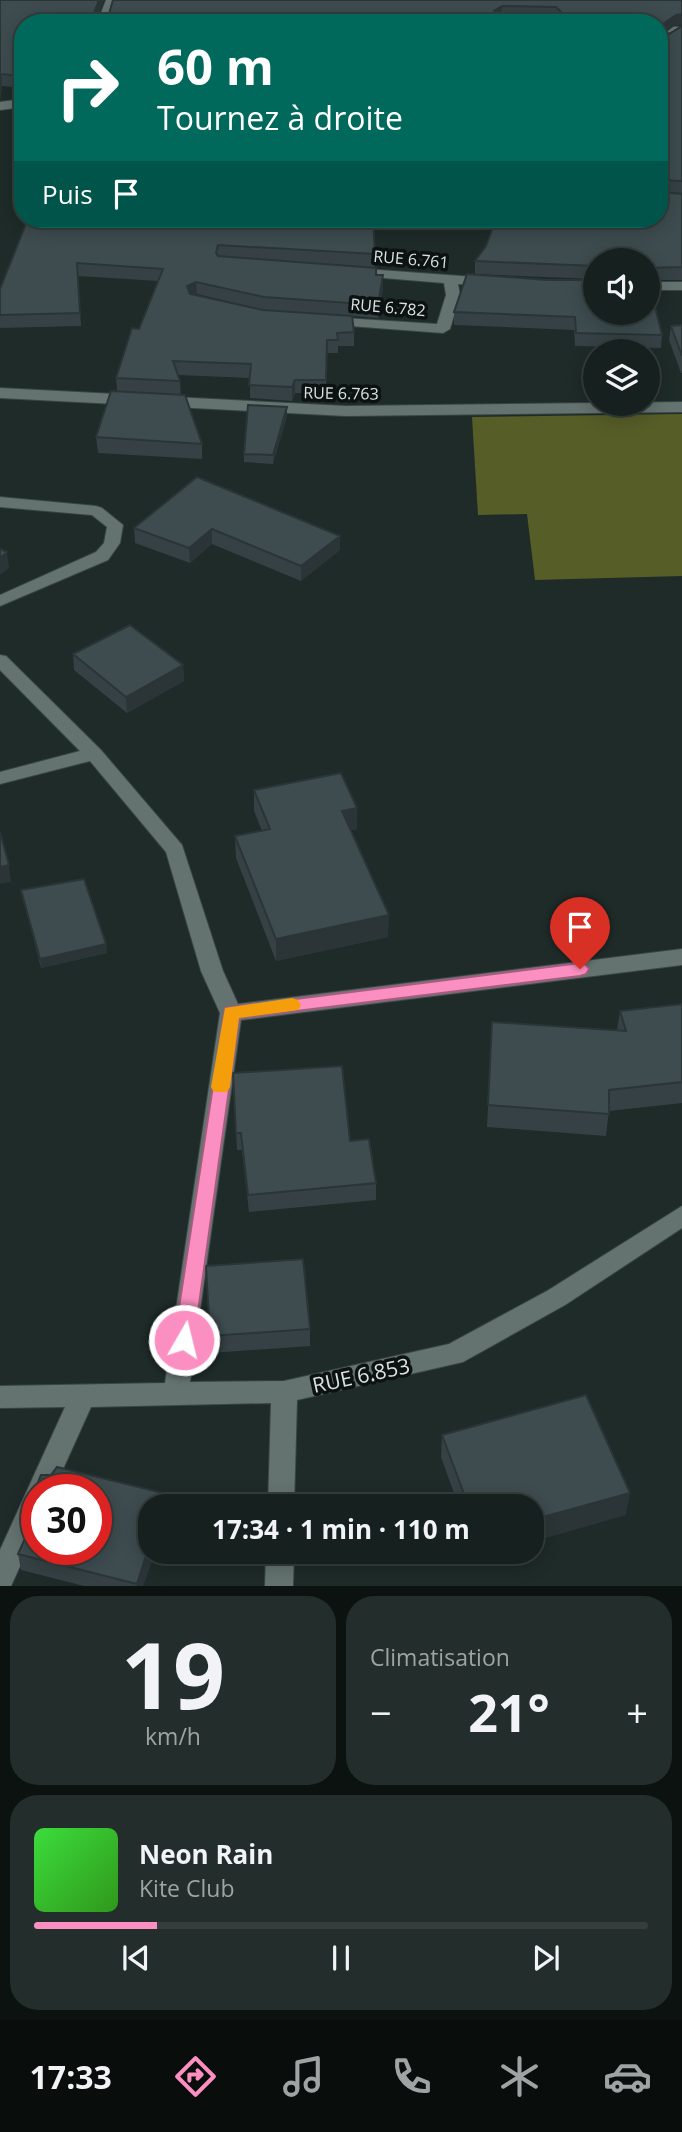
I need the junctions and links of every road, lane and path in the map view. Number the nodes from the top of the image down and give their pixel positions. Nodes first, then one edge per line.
1 (343, 271) edge
2 (450, 280) junction
3 (505, 283) edge
4 (660, 286) edge
5 (682, 286) edge
6 (314, 322) edge
7 (0, 393) edge
8 (682, 407) edge
9 (0, 502) edge
10 (0, 601) edge
11 (0, 660) edge
12 (94, 754) junction
13 (0, 778) edge
14 (682, 957) edge
15 (231, 1013) junction
16 (682, 1216) edge
17 (284, 1392) junction
18 (176, 1394) junction
19 (0, 1397) edge
20 (82, 1397) junction
21 (48, 1474) edge
22 (281, 1494) edge
23 (21, 1533) edge
24 (280, 1564) edge
25 (0, 1580) edge
26 (279, 1586) edge

1 - 2 street, RUE 6.761
2 - 3 street, RUE 6.761
2 - 6 street, RUE 6.782
4 - 5 street
7 - 8 street, RUE 6.763
9 - 10 street
11 - 12 street
12 - 13 street
12 - 15 street
14 - 15 street
15 - 18 street
16 - 17 street, RUE 6.853
17 - 18 street, RUE 6.853
17 - 22 street
18 - 20 street, RUE 6.853
19 - 20 street, RUE 6.853
20 - 21 street
23 - 25 street
24 - 26 street

